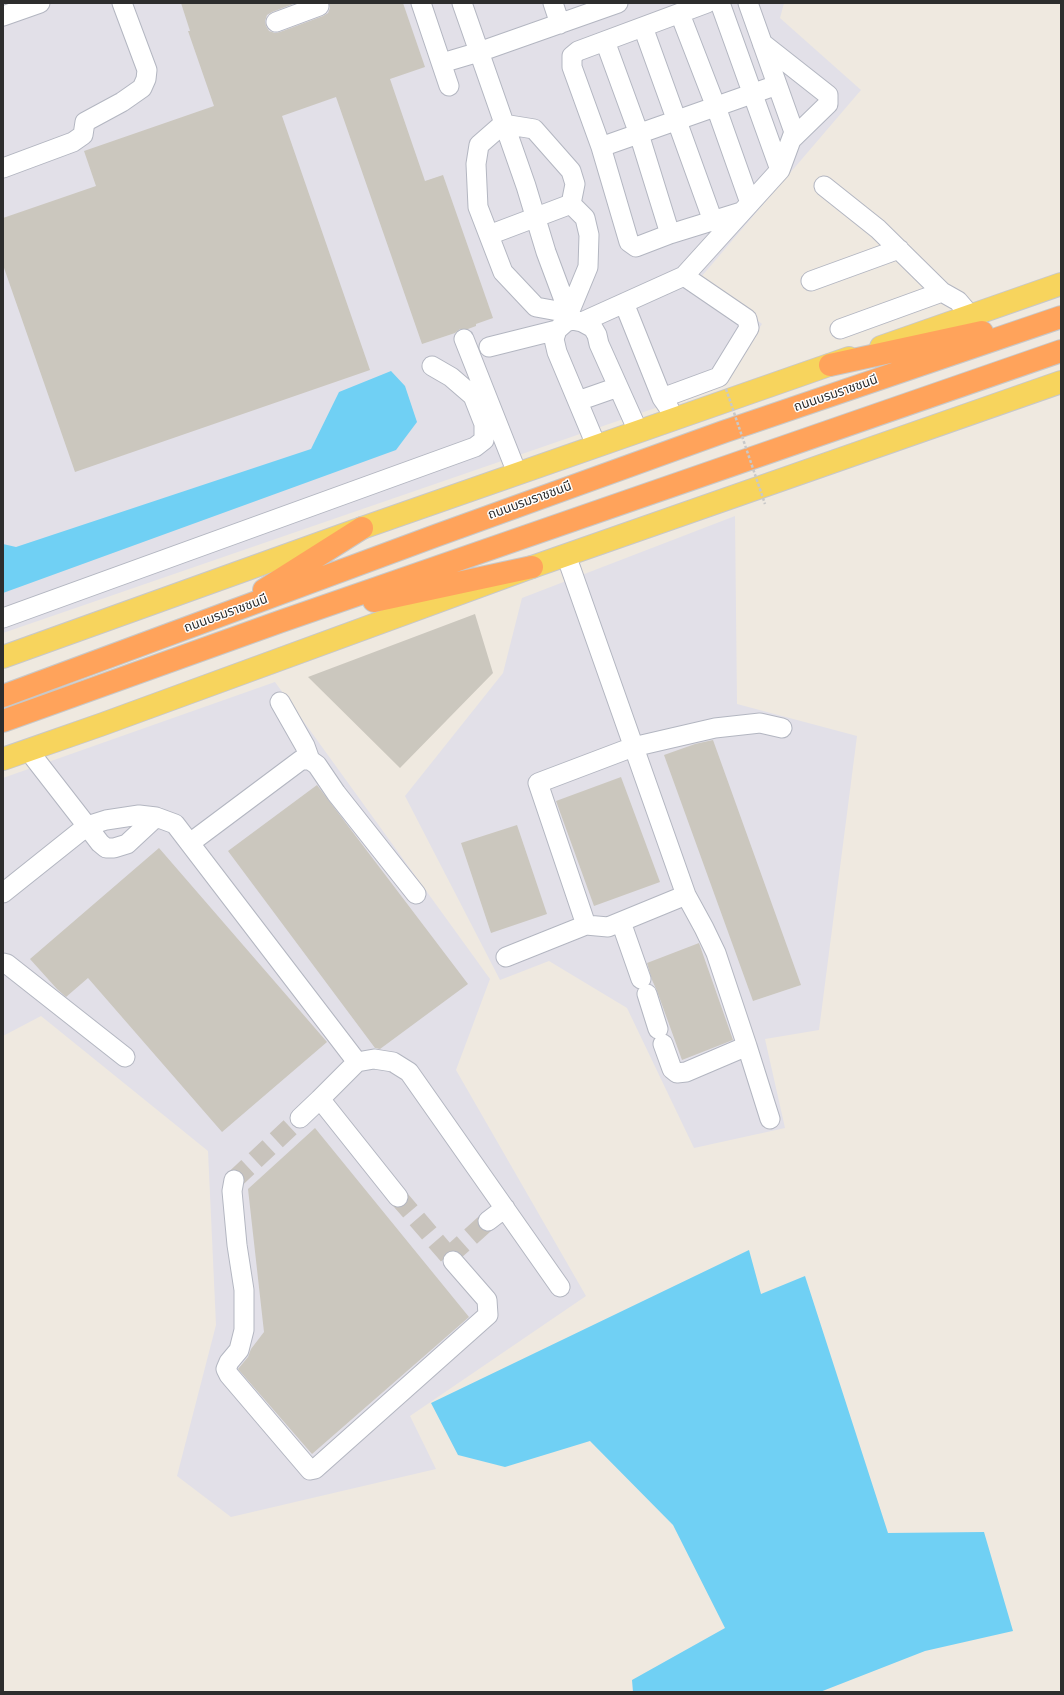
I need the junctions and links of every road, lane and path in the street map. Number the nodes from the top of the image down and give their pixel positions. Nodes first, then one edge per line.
1 (40, 3) edge
2 (122, 3) edge
3 (421, 3) edge
4 (462, 3) edge
5 (553, 3) edge
6 (618, 3) edge
7 (707, 3) edge
8 (720, 3) edge
9 (748, 3) edge
10 (319, 6) dead end
11 (680, 14) junction
12 (3, 16) edge
13 (276, 22) dead end
14 (560, 24) junction
15 (643, 27) junction
16 (605, 41) junction
17 (762, 43) junction
18 (479, 52) junction
19 (442, 63) junction
20 (777, 85) junction
21 (449, 86) dead end
22 (753, 95) junction
23 (716, 107) junction
24 (676, 120) junction
25 (503, 124) junction
26 (639, 134) junction
27 (791, 140) junction
28 (601, 147) junction
29 (3, 168) edge
30 (780, 170) junction
31 (824, 186) dead end
32 (571, 204) junction
33 (746, 207) junction
34 (535, 218) junction
35 (713, 221) junction
36 (670, 234) junction
37 (489, 235) junction
38 (899, 249) junction
39 (684, 276) junction
40 (811, 280) dead end
41 (1061, 284) edge
42 (942, 292) junction
43 (624, 303) junction
44 (970, 315) junction
45 (1061, 316) edge
46 (570, 321) junction
47 (840, 329) dead end
48 (464, 339) dead end
49 (489, 347) dead end
50 (1061, 351) edge
51 (830, 364) junction
52 (432, 366) dead end
53 (1061, 382) edge
54 (618, 387) junction
55 (726, 389) dead end
56 (662, 398) junction
57 (578, 401) junction
58 (674, 418) junction
59 (638, 431) junction
60 (596, 446) junction
61 (517, 473) junction
62 (765, 504) dead end
63 (362, 528) junction
64 (566, 555) junction
65 (532, 567) junction
66 (226, 614) junction
67 (3, 618) edge
68 (279, 622) junction
69 (3, 657) edge
70 (3, 696) edge
71 (280, 702) dead end
72 (3, 721) edge
73 (782, 728) dead end
74 (633, 747) junction
75 (28, 750) junction
76 (3, 759) edge
77 (310, 760) junction
78 (156, 817) junction
79 (87, 826) junction
80 (190, 843) junction
81 (3, 893) edge
82 (416, 894) dead end
83 (686, 895) junction
84 (620, 922) junction
85 (586, 925) junction
86 (506, 957) dead end
87 (3, 963) edge
88 (747, 1046) junction
89 (125, 1057) dead end
90 (357, 1062) junction
91 (320, 1100) junction
92 (300, 1118) tunnel mouth
93 (770, 1119) dead end
94 (234, 1180) tunnel mouth
95 (398, 1197) tunnel mouth
96 (505, 1208) junction
97 (488, 1221) tunnel mouth
98 (453, 1261) tunnel mouth
99 (560, 1287) dead end

1 - 12 lane
2 - 29 lane
3 - 19 lane
4 - 18 lane
5 - 14 lane
6 - 14 lane
7 - 11 lane
8 - 22 lane
9 - 17 lane
10 - 13 lane
11 - 15 lane
11 - 23 lane
14 - 18 lane
15 - 16 lane
15 - 24 lane
16 - 26 lane
16 - 28 lane
17 - 20 lane
17 - 27 lane
18 - 19 lane
18 - 25 lane
19 - 21 lane
20 - 22 lane
20 - 27 lane
22 - 23 lane
22 - 30 lane
23 - 24 lane
23 - 33 lane
24 - 26 lane
24 - 35 lane
25 - 32 lane
25 - 34 lane
25 - 37 lane
26 - 28 lane
26 - 36 lane
27 - 30 lane
28 - 36 lane
30 - 33 lane
31 - 38 lane
32 - 34 lane
32 - 46 lane
33 - 35 lane
33 - 39 lane
34 - 37 lane
34 - 46 lane
35 - 36 lane
37 - 46 lane
38 - 40 lane
38 - 42 lane
39 - 43 lane
39 - 56 lane
41 - 44 main road
42 - 44 lane
42 - 47 lane
43 - 46 lane
43 - 56 lane
44 - 51 main road
45 - 51 highway
45 - 66 highway, ถนนบรมราชชนนี
46 - 49 lane
46 - 54 lane
46 - 57 lane
48 - 61 lane
50 - 68 highway, ถนนบรมราชชนนี
51 - 58 main road
52 - 67 lane
53 - 64 main road
54 - 57 lane
54 - 59 lane
55 - 62 path, bridge
56 - 58 lane
57 - 60 lane
58 - 59 main road
59 - 60 main road
60 - 61 main road
61 - 63 main road
63 - 66 highway
63 - 69 main road
64 - 65 main road
64 - 74 lane
65 - 68 highway
65 - 75 main road
66 - 70 highway, ถนนบรมราชชนนี
68 - 72 highway, ถนนบรมราชชนนี
71 - 77 lane
73 - 74 lane
74 - 83 lane
74 - 85 lane
75 - 76 main road
75 - 79 lane
77 - 80 lane
77 - 82 lane
78 - 79 lane
78 - 79 lane
78 - 80 lane
79 - 81 lane
80 - 90 lane
83 - 84 lane
83 - 88 lane
84 - 85 lane
84 - 88 lane
85 - 86 lane
87 - 89 lane
88 - 93 lane
90 - 91 lane
90 - 96 lane
91 - 92 lane
91 - 95 lane
94 - 98 lane
96 - 97 lane
96 - 99 lane

